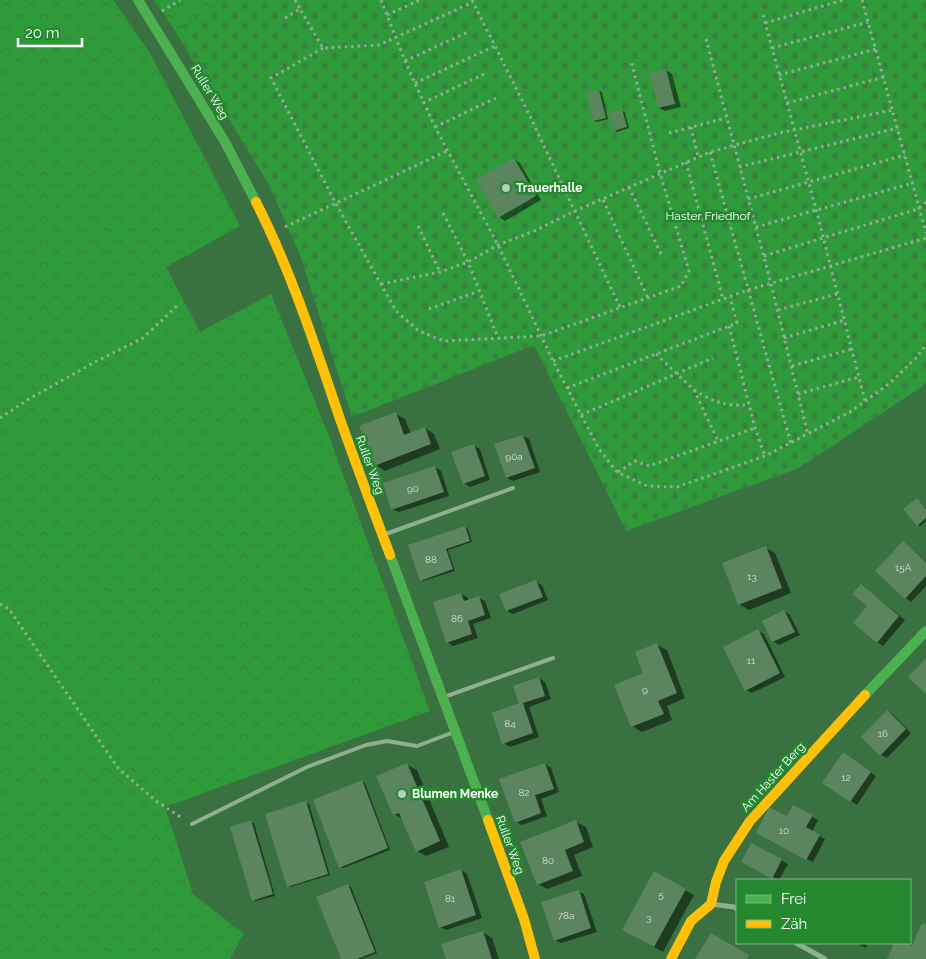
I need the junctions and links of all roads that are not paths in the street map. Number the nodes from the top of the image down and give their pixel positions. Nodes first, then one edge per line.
1 (138, 0) edge
2 (513, 488) dead end
3 (382, 535) junction
4 (926, 632) edge
5 (553, 658) dead end
6 (443, 698) junction
7 (455, 732) junction
8 (192, 824) road end
9 (711, 904) junction
10 (736, 909) edge
11 (798, 944) edge
12 (535, 959) edge
13 (671, 959) edge
14 (825, 959) edge

1 - 3 street, Ruller Weg
2 - 3 lane
3 - 6 street, Ruller Weg
4 - 9 street, Am Haster Berg
5 - 6 lane
6 - 7 street, Ruller Weg
7 - 8 lane
7 - 12 street, Ruller Weg
9 - 10 street
9 - 13 street
11 - 14 street

